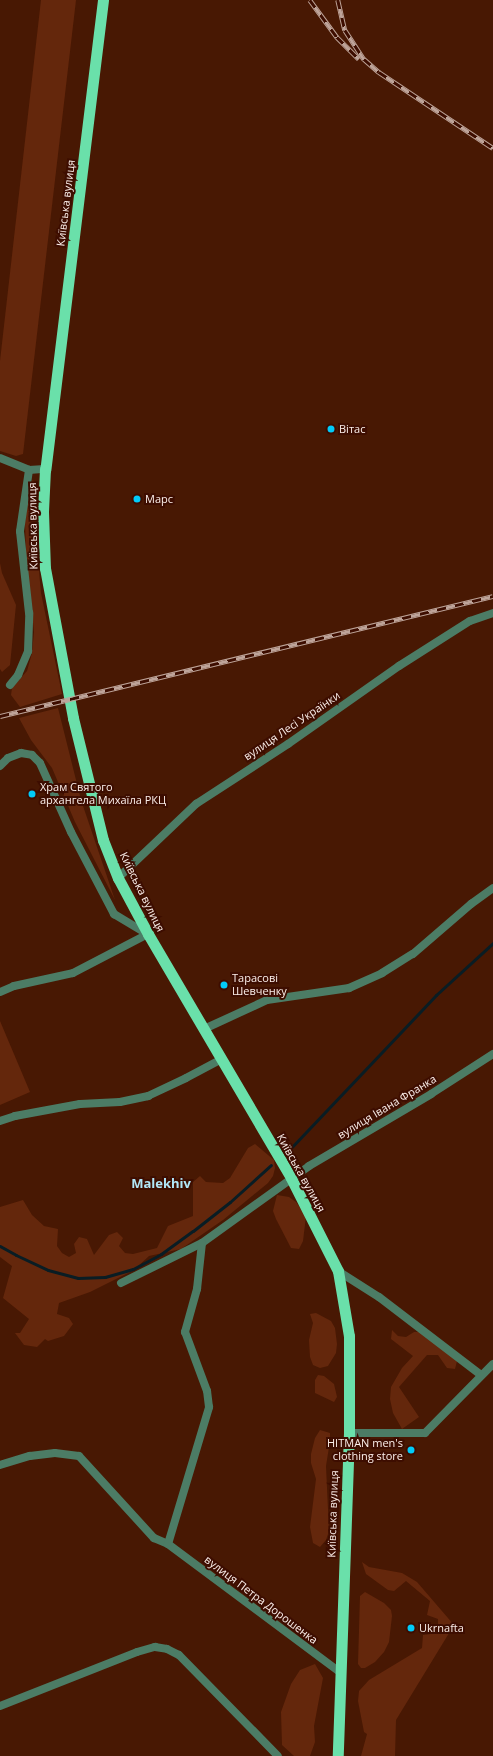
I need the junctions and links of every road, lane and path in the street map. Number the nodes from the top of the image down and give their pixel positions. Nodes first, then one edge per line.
1 (104, 0) edge
2 (0, 458) edge
3 (45, 469) junction
4 (29, 470) junction
5 (493, 613) edge
6 (10, 685) dead end
7 (0, 766) edge
8 (118, 878) junction
9 (493, 888) edge
10 (148, 934) junction
11 (0, 992) edge
12 (204, 1029) junction
13 (493, 1054) edge
14 (221, 1059) junction
15 (0, 1121) edge
16 (291, 1178) junction
17 (202, 1243) junction
18 (338, 1271) junction
19 (121, 1283) dead end
20 (493, 1364) edge
21 (481, 1375) junction
22 (349, 1433) junction
23 (0, 1465) edge
24 (168, 1544) junction
25 (341, 1673) junction
26 (0, 1706) edge
27 (278, 1756) edge
28 (338, 1756) edge

1 - 3 highway, Київська вулиця
2 - 4 street
3 - 4 street
3 - 8 highway, Київська вулиця
4 - 6 street
5 - 8 street, вулиця Лесі Українки
7 - 10 street
8 - 10 highway, Київська вулиця
9 - 12 street
10 - 11 street
10 - 12 highway, Київська вулиця
12 - 14 highway, Київська вулиця
13 - 16 street, вулиця Івана Франка
14 - 15 street
14 - 16 highway, Київська вулиця
16 - 17 street, вулиця Івана Франка
16 - 18 highway, Київська вулиця
17 - 19 street, вулиця Івана Франка
17 - 24 street
18 - 21 street
18 - 22 highway, Київська вулиця
20 - 21 street
21 - 22 street
22 - 25 highway, Київська вулиця
23 - 24 street, вулиця Петра Дорошенка
24 - 25 street, вулиця Петра Дорошенка
25 - 28 highway, Київська вулиця
26 - 27 street

